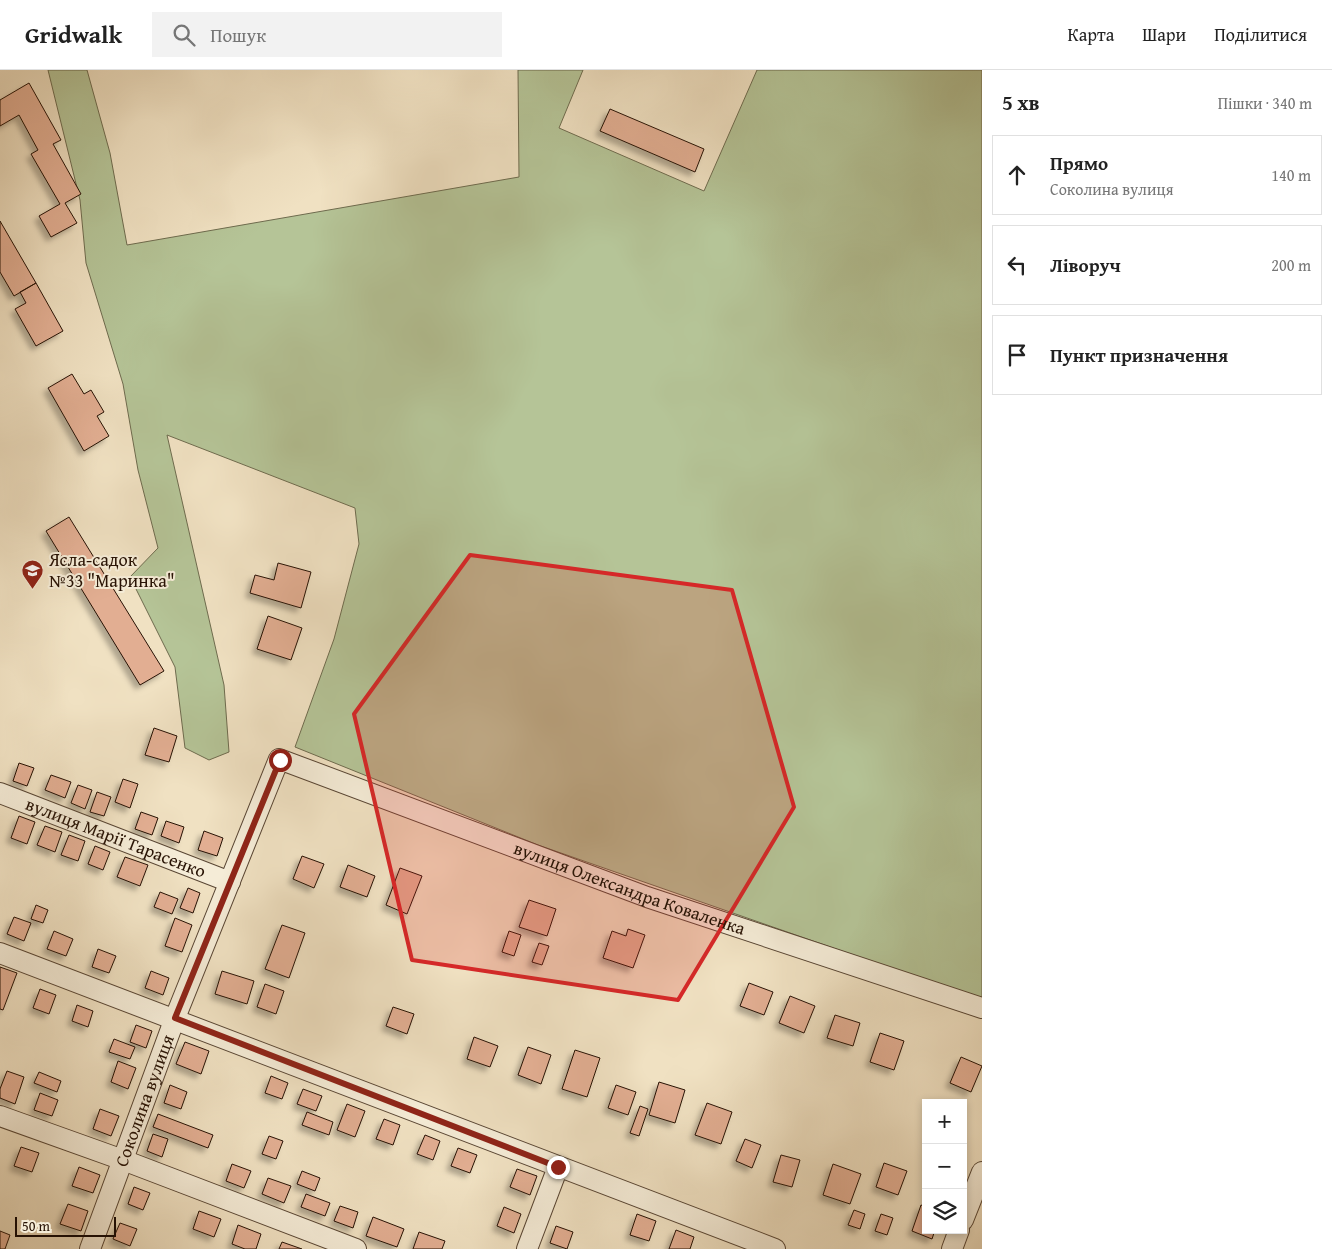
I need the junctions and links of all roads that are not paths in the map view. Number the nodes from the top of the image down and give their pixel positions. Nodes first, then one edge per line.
1 (280, 760) joint
2 (0, 793) edge
3 (230, 882) junction
4 (0, 953) edge
5 (982, 1008) edge
6 (175, 1018) junction
7 (0, 1116) edge
8 (123, 1160) junction
9 (558, 1167) junction
10 (982, 1172) edge
11 (967, 1210) edge
12 (958, 1234) edge
13 (90, 1249) edge
14 (356, 1249) edge
15 (527, 1249) edge
16 (775, 1249) edge
17 (952, 1249) edge

1 - 3 street, Соколина вулиця
1 - 5 street, вулиця Олександра Коваленка
2 - 3 street, вулиця Марії Тарасенко
3 - 6 street, Соколина вулиця
4 - 6 street
6 - 8 street, Соколина вулиця
6 - 9 street
7 - 8 street
8 - 13 street, Соколина вулиця
8 - 14 street
9 - 15 street
9 - 16 street
10 - 11 street
12 - 17 street

